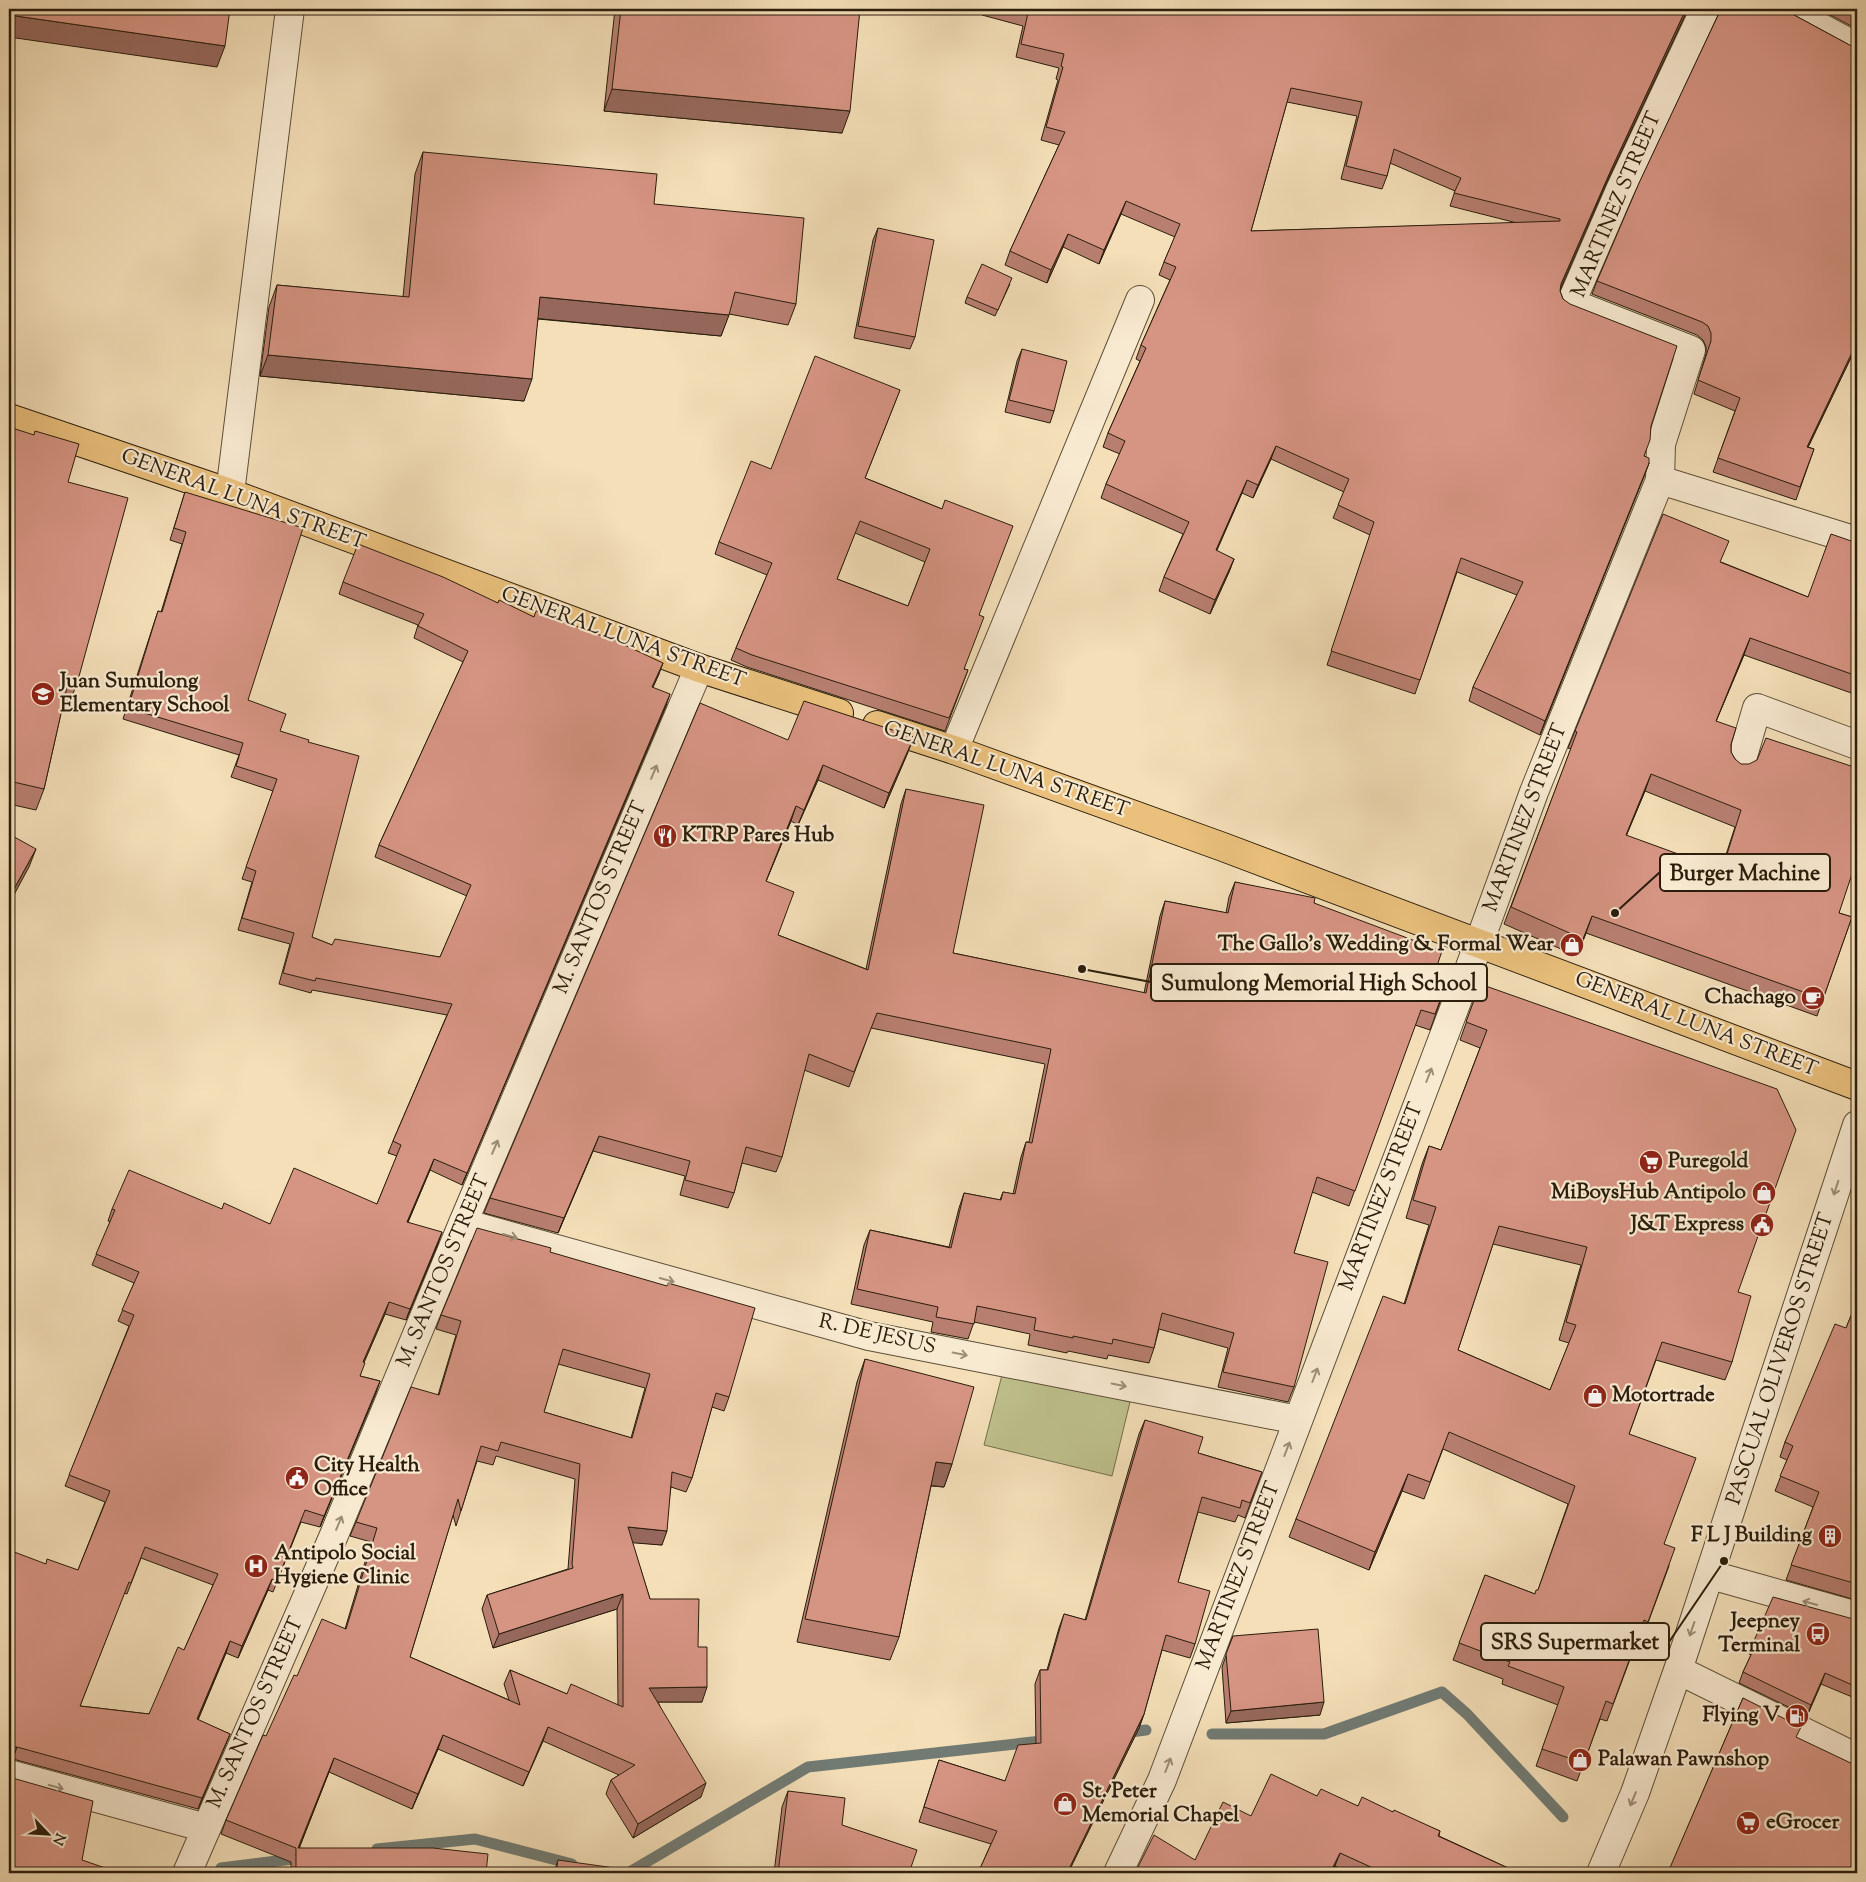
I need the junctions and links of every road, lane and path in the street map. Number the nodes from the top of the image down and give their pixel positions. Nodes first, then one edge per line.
1 (290, 9) edge
2 (1705, 9) edge
3 (1786, 9) edge
4 (1857, 47) edge
5 (1140, 300) dead end
6 (9, 418) edge
7 (1660, 480) junction
8 (230, 493) junction
9 (1857, 541) edge
10 (698, 668) junction
11 (1857, 744) edge
12 (954, 750) junction
13 (1740, 766) edge
14 (1479, 943) junction
15 (1857, 1086) edge
16 (1857, 1125) edge
17 (463, 1223) junction
18 (1298, 1420) junction
19 (1710, 1575) junction
20 (1857, 1616) edge
21 (1678, 1670) junction
22 (1857, 1758) edge
23 (9, 1774) edge
24 (206, 1828) junction
25 (187, 1873) edge
26 (1118, 1873) edge
27 (1600, 1873) edge

1 - 8 street
2 - 7 street, MARTINEZ STREET
3 - 4 street
5 - 12 street
6 - 8 main road, GENERAL LUNA STREET
7 - 9 street
7 - 14 street, MARTINEZ STREET
8 - 10 main road, GENERAL LUNA STREET
10 - 12 main road, GENERAL LUNA STREET
17 -> 10 street, M. SANTOS STREET
11 - 13 street
12 - 14 main road, GENERAL LUNA STREET
14 - 15 main road, GENERAL LUNA STREET
18 -> 14 street, MARTINEZ STREET
16 -> 19 street, PASCUAL OLIVEROS STREET
17 -> 18 street, R. DE JESUS
24 -> 17 street, M. SANTOS STREET
26 -> 18 street, MARTINEZ STREET
20 -> 19 street
19 -> 21 street, PASCUAL OLIVEROS STREET
21 - 22 street
21 -> 27 street, PASCUAL OLIVEROS STREET
23 -> 24 street
24 - 25 street, M. SANTOS STREET

